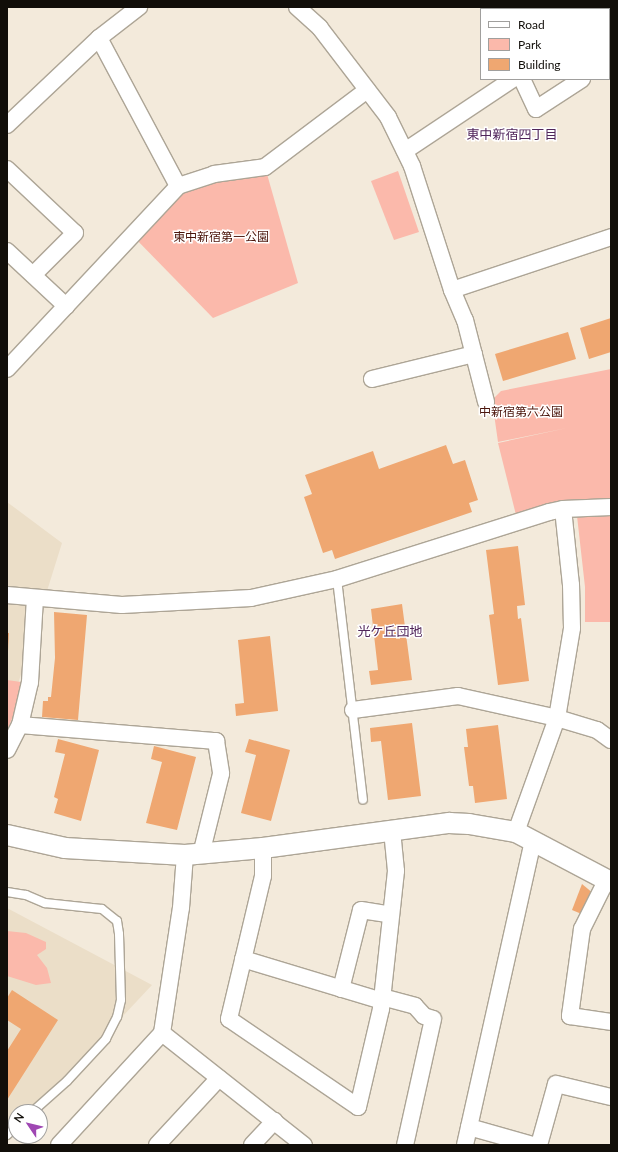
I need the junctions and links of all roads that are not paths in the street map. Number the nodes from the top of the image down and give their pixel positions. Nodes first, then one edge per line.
1 (139, 7) edge
2 (297, 7) edge
3 (99, 38) junction
4 (512, 80) edge
5 (522, 80) edge
6 (580, 80) edge
7 (367, 90) junction
8 (7, 125) edge
9 (405, 152) junction
10 (7, 169) edge
11 (178, 186) junction
12 (611, 237) edge
13 (7, 251) edge
14 (33, 275) junction
15 (452, 290) junction
16 (66, 306) junction
17 (474, 354) junction
18 (7, 369) edge
19 (372, 379) dead end
20 (486, 402) dead end
21 (611, 507) edge
22 (563, 509) junction
23 (337, 579) junction
24 (7, 595) edge
25 (35, 598) junction
26 (353, 710) junction
27 (557, 718) junction
28 (20, 725) junction
29 (611, 740) edge
30 (7, 750) edge
31 (363, 799) dead end
32 (392, 830) junction
33 (7, 835) edge
34 (524, 836) junction
35 (263, 848) junction
36 (193, 854) junction
37 (609, 881) edge
38 (7, 892) edge
39 (391, 915) junction
40 (243, 959) junction
41 (341, 989) junction
42 (382, 999) junction
43 (611, 1022) edge
44 (162, 1033) junction
45 (219, 1078) junction
46 (611, 1096) edge
47 (41, 1104) edge
48 (274, 1120) junction
49 (469, 1127) junction
50 (59, 1145) edge
51 (157, 1145) edge
52 (252, 1145) edge
53 (304, 1145) edge
54 (405, 1145) edge
55 (465, 1145) edge
56 (533, 1145) edge
57 (539, 1145) edge

1 - 3 street
2 - 7 street
3 - 8 street
3 - 11 street
4 - 9 street
5 - 6 street
7 - 9 street
7 - 11 street
9 - 15 street
10 - 14 street
11 - 16 street
12 - 15 street
13 - 14 street
14 - 16 street
15 - 17 street
16 - 18 street
17 - 19 street
17 - 20 street
21 - 22 street
22 - 23 street
22 - 27 street
23 - 25 street
23 - 26 lane
24 - 25 street
25 - 28 street
26 - 27 street
26 - 31 lane
27 - 29 street
27 - 34 street
28 - 30 street
28 - 36 street
32 - 34 street
32 - 35 street
32 - 39 street
33 - 36 street
34 - 37 street
34 - 49 street
35 - 36 street
35 - 40 street
36 - 44 street
37 - 43 street
38 - 47 lane
39 - 41 street
39 - 42 street
40 - 41 street
40 - 42 street
41 - 42 street
42 - 54 street
44 - 45 street
44 - 50 street
45 - 48 street
45 - 51 street
46 - 57 street
48 - 52 street
48 - 53 street
49 - 55 street
49 - 56 street

